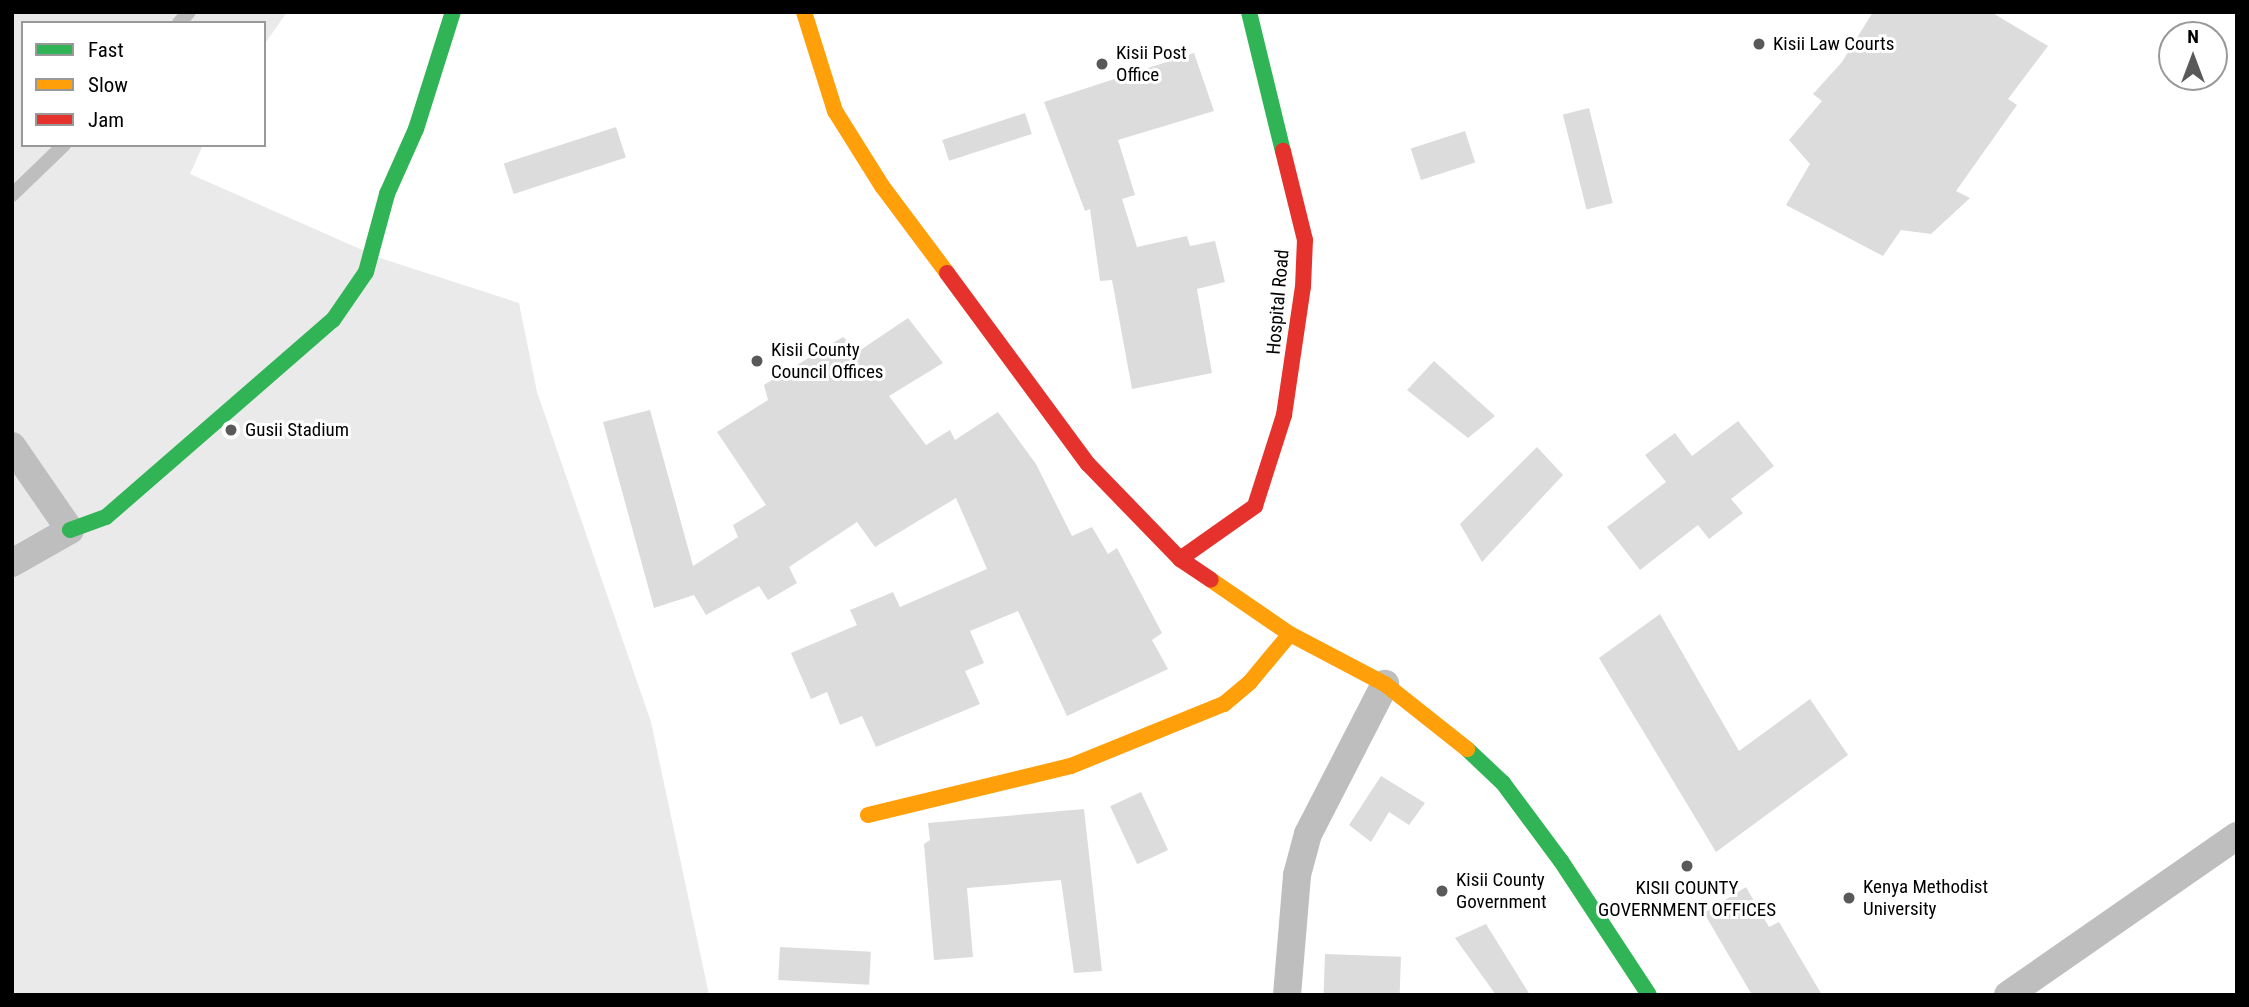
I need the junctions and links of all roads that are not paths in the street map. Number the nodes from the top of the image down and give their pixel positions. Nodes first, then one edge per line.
1 (453, 12) edge
2 (804, 12) edge
3 (1249, 12) edge
4 (62, 147) edge
5 (12, 195) edge
6 (12, 446) edge
7 (69, 530) junction
8 (1180, 559) junction
9 (12, 563) edge
10 (1290, 634) junction
11 (1385, 684) junction
12 (868, 815) dead end
13 (2237, 836) edge
14 (1287, 995) edge
15 (1649, 995) edge
16 (2008, 995) edge

1 - 7 main road
2 - 8 main road
3 - 8 main road, Hospital Road
4 - 5 lane
6 - 7 street
7 - 9 street
8 - 10 main road
10 - 11 main road
10 - 12 main road
11 - 14 street
11 - 15 main road
13 - 16 street

